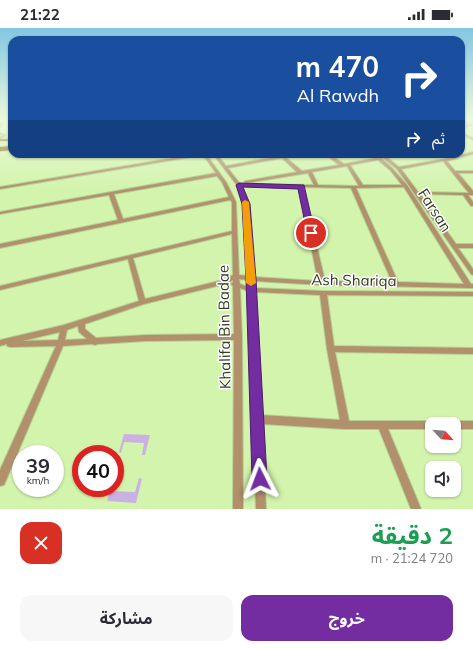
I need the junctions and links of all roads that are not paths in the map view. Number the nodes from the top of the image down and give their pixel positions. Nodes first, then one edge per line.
1 (180, 158) edge
2 (207, 158) edge
3 (218, 158) edge
4 (267, 158) edge
5 (284, 158) edge
6 (332, 158) edge
7 (372, 158) edge
8 (374, 158) edge
9 (379, 158) edge
10 (380, 158) edge
11 (450, 158) edge
12 (444, 160) junction
13 (342, 165) junction
14 (348, 165) junction
15 (225, 167) junction
16 (398, 168) junction
17 (309, 171) junction
18 (454, 172) junction
19 (473, 172) edge
20 (301, 173) junction
21 (219, 174) junction
22 (278, 177) junction
23 (239, 184) junction
24 (278, 186) junction
25 (405, 186) junction
26 (301, 187) junction
27 (317, 187) junction
28 (353, 187) junction
29 (362, 187) junction
30 (0, 188) edge
31 (418, 193) junction
32 (110, 194) junction
33 (464, 194) junction
34 (473, 194) edge
35 (232, 198) junction
36 (473, 205) edge
37 (0, 213) edge
38 (121, 221) junction
39 (235, 232) junction
40 (0, 246) edge
41 (454, 246) junction
42 (473, 246) edge
43 (130, 258) junction
44 (473, 272) edge
45 (236, 276) junction
46 (251, 279) junction
47 (225, 282) junction
48 (322, 283) junction
49 (396, 284) junction
50 (236, 285) junction
51 (471, 286) edge
52 (0, 288) edge
53 (251, 290) junction
54 (323, 293) junction
55 (473, 294) edge
56 (143, 302) junction
57 (81, 322) junction
58 (64, 328) junction
59 (238, 337) junction
60 (95, 342) junction
61 (0, 344) edge
62 (61, 344) junction
63 (331, 349) junction
64 (472, 353) edge
65 (257, 419) junction
66 (345, 425) junction
67 (425, 425) edge
68 (461, 425) edge
69 (473, 425) edge
70 (382, 426) junction
71 (0, 480) edge
72 (238, 509) edge
73 (261, 509) edge
74 (416, 509) edge

1 - 30 street
2 - 21 street, Khalifa Bin Badae
3 - 15 street, Khalifa Bin Badae
4 - 15 street
5 - 20 street
6 - 13 street
7 - 13 street
8 - 14 street
9 - 25 street, Farsan
10 - 16 street, Farsan
11 - 12 street
12 - 16 street
12 - 18 street
13 - 14 street
13 - 17 street
14 - 29 street
15 - 23 street, Khalifa Bin Badae
16 - 31 street, Farsan
17 - 20 street
17 - 27 street
18 - 19 street
18 - 34 street
20 - 22 street
21 - 32 street
21 - 35 street, Khalifa Bin Badae
22 - 23 street
22 - 24 street
23 - 24 street
23 - 46 street, Khalifa Bin Badae
24 - 26 street
25 - 29 street
25 - 51 street, Farsan
26 - 27 street
26 - 48 street
27 - 28 street
28 - 29 street
28 - 49 street
31 - 33 street
31 - 41 street, Farsan
32 - 37 street
32 - 38 street
33 - 34 street
33 - 36 street
35 - 38 street
35 - 39 street, Khalifa Bin Badae
38 - 40 street
39 - 43 street
39 - 45 street, Khalifa Bin Badae
41 - 42 street
41 - 44 street, Farsan
43 - 52 street
43 - 56 street
45 - 46 street, Ash Shariqa
45 - 47 street
45 - 50 street, Khalifa Bin Badae
46 - 48 street, Ash Shariqa
46 - 53 street, Khalifa Bin Badae
47 - 50 street, Ash Shariqa
47 - 56 street
48 - 49 street, Ash Shariqa
49 - 51 street, Ash Shariqa
50 - 53 street, Ash Shariqa
50 - 59 street, Khalifa Bin Badae
53 - 54 street, Ash Shariqa
53 - 65 street, Khalifa Bin Badae
54 - 55 street, Ash Shariqa
54 - 63 street
56 - 57 street
57 - 58 street
57 - 60 street
58 - 61 street
58 - 62 street
59 - 60 street
59 - 72 street, Khalifa Bin Badae
60 - 62 street
61 - 62 street
62 - 71 street
63 - 64 street
63 - 66 street
65 - 66 street
65 - 73 street, Khalifa Bin Badae
66 - 70 street
67 - 70 street
68 - 69 street
70 - 74 street

